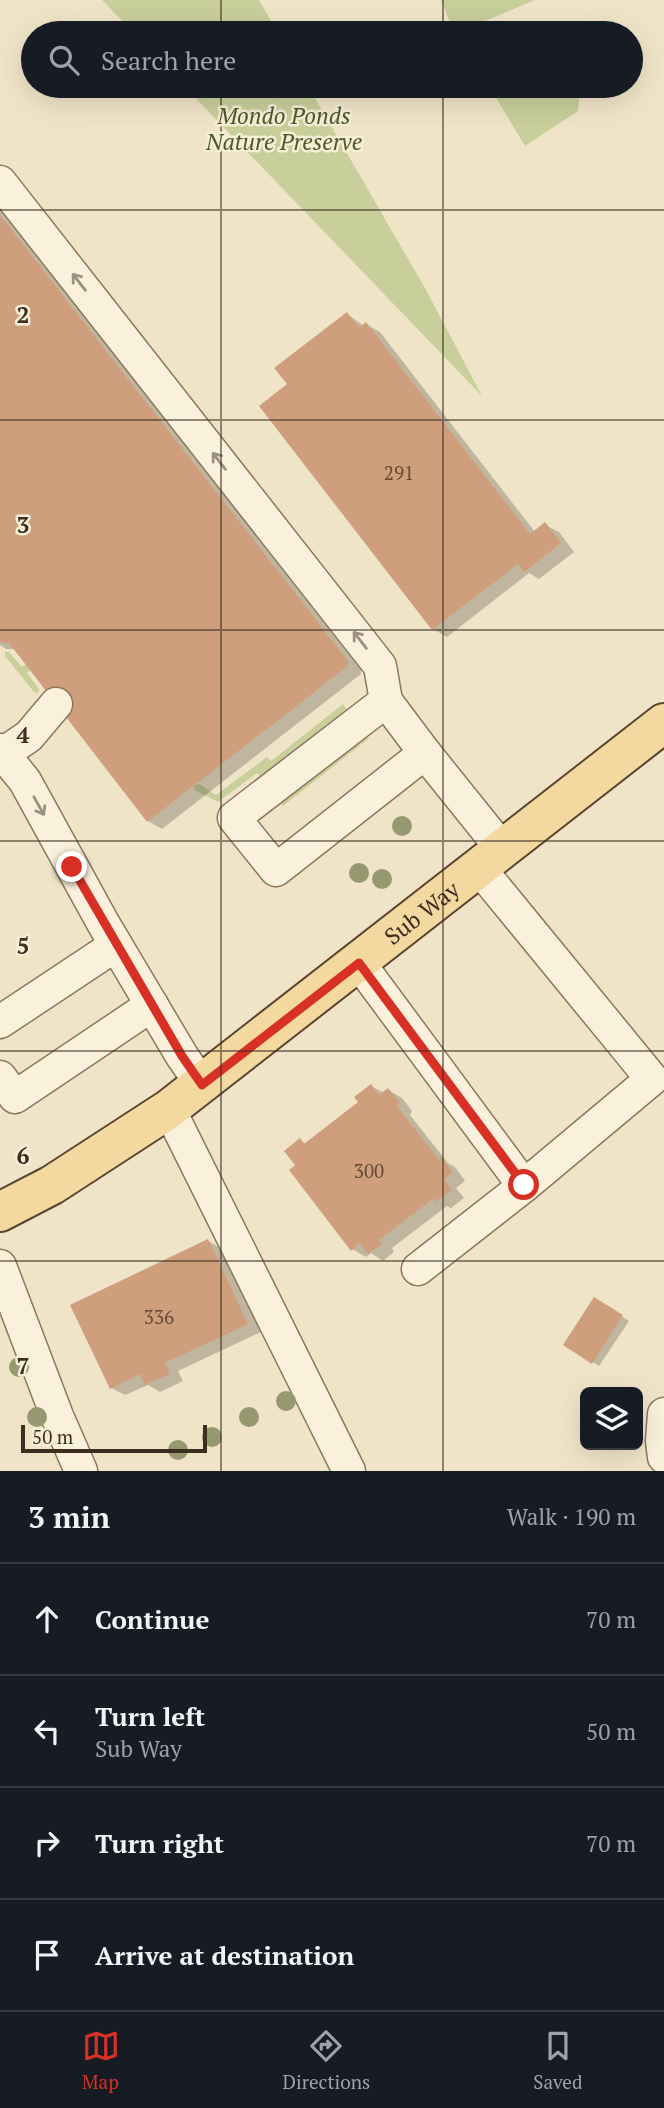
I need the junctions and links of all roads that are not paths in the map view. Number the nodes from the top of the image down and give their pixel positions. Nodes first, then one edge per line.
1 (0, 182) edge
2 (386, 701) junction
3 (55, 704) dead end
4 (664, 724) edge
5 (1, 752) edge
6 (425, 753) junction
7 (491, 859) junction
8 (116, 945) junction
9 (359, 963) junction
10 (152, 1005) junction
11 (0, 1022) edge
12 (0, 1077) edge
13 (202, 1085) junction
14 (169, 1110) junction
15 (524, 1185) junction
16 (0, 1212) edge
17 (0, 1266) edge
18 (418, 1269) dead end
19 (664, 1414) edge
20 (664, 1457) edge
21 (81, 1471) edge
22 (349, 1471) edge

2 -> 1 street
2 - 6 street
2 - 6 street
3 - 5 street
4 - 7 main road, Sub Way
5 -> 8 street
6 - 7 street
7 - 9 main road, Sub Way
7 - 15 street
8 - 10 street
8 - 11 street
9 - 13 main road, Sub Way
9 - 15 street
10 - 12 street
10 - 13 street
13 - 14 main road, Sub Way
14 - 16 main road, Sub Way
14 - 22 street
15 - 18 street
17 - 21 street
19 - 20 street

